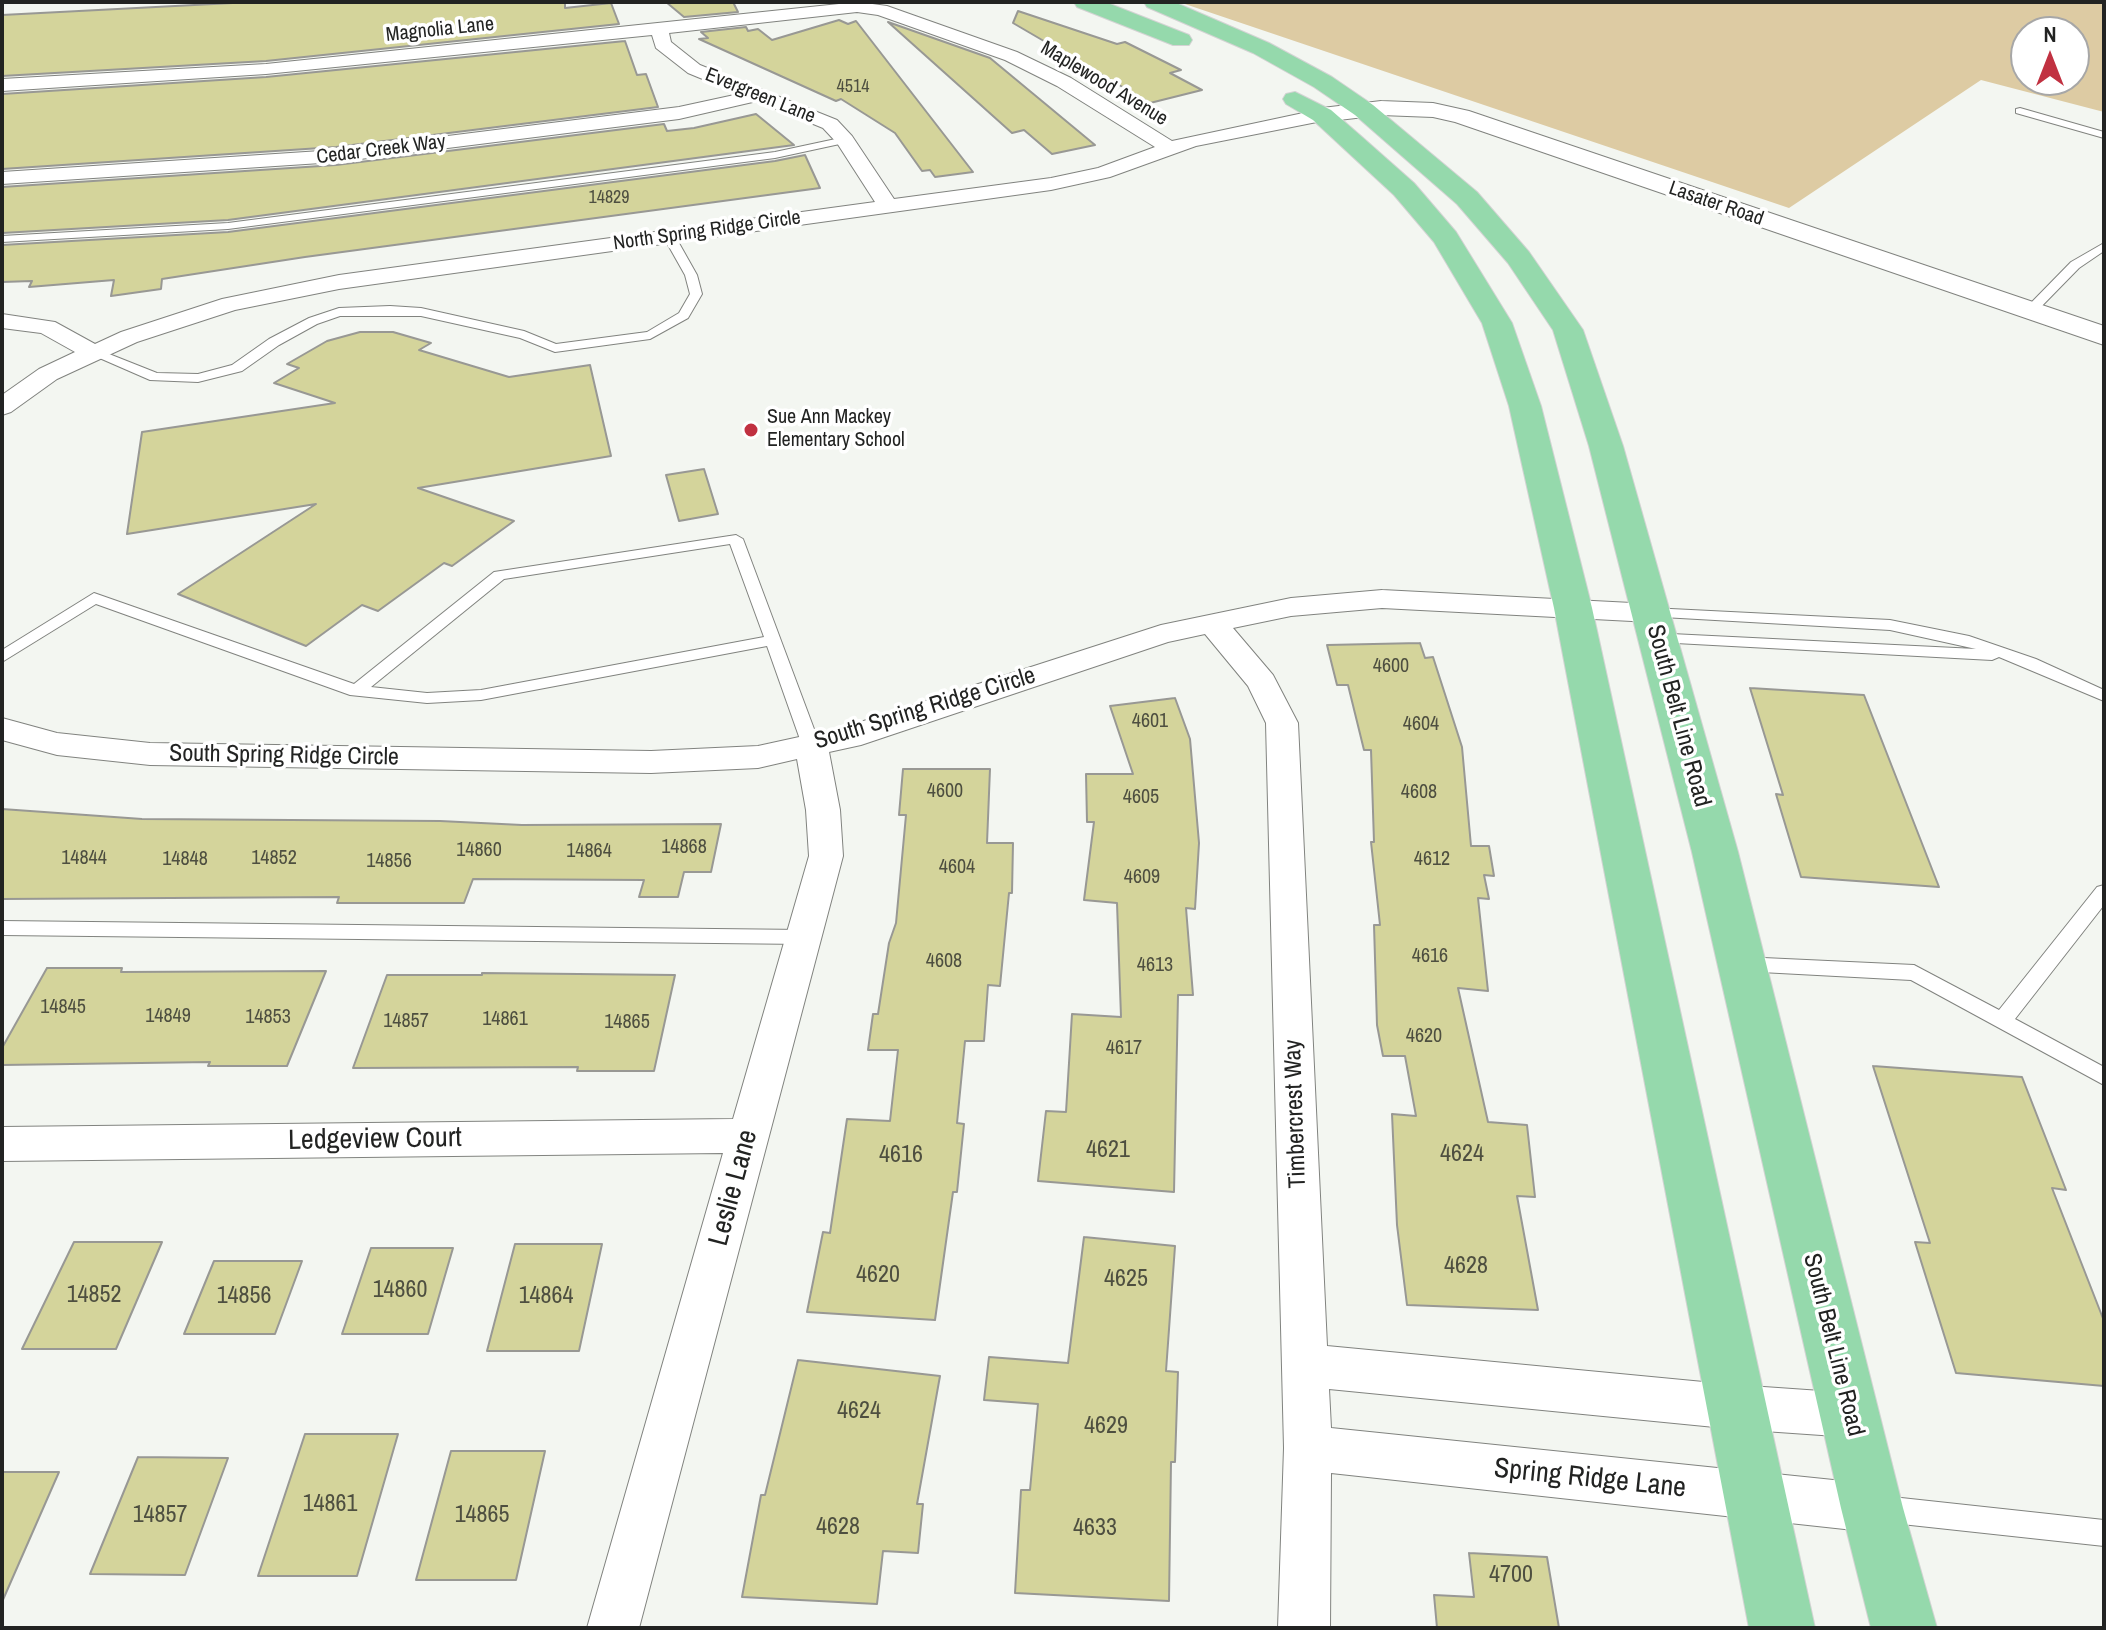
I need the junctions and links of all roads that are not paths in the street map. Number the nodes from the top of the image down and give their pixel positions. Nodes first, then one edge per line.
1 (1085, 2) edge
2 (1155, 2) edge
3 (881, 10) joint
4 (660, 27) junction
5 (1197, 47) dead end
6 (2, 85) edge
7 (1276, 88) dead end
8 (758, 95) junction
9 (1364, 110) junction
10 (2020, 111) dead end
11 (1322, 115) junction
12 (2104, 135) edge
13 (845, 140) junction
14 (1170, 148) junction
15 (2, 178) edge
16 (888, 206) junction
17 (669, 236) junction
18 (2, 239) edge
19 (2104, 246) edge
20 (2030, 311) junction
21 (2, 321) edge
22 (2104, 336) edge
23 (94, 353) junction
24 (2, 407) edge
25 (1573, 608) junction
26 (1212, 623) junction
27 (1654, 625) junction
28 (1890, 625) junction
29 (772, 640) junction
30 (1899, 648) junction
31 (2003, 654) junction
32 (2, 657) edge
33 (356, 691) junction
34 (2104, 696) edge
35 (2, 729) edge
36 (811, 745) junction
37 (2104, 892) edge
38 (2, 928) edge
39 (804, 937) junction
40 (1741, 964) junction
41 (2003, 1019) junction
42 (2104, 1077) edge
43 (749, 1136) junction
44 (2, 1144) edge
45 (1305, 1365) junction
46 (1735, 1407) junction
47 (1850, 1415) junction
48 (1308, 1448) junction
49 (1753, 1497) junction
50 (1872, 1508) junction
51 (2104, 1533) edge
52 (613, 1628) edge
53 (1304, 1628) edge
54 (1782, 1628) edge
55 (1904, 1628) edge

1 - 5 main road
2 - 9 main road, South Belt Line Road
3 - 4 street, Magnolia Lane
3 - 14 street, Maplewood Avenue
4 - 6 street, Magnolia Lane
4 - 8 street, Evergreen Lane
7 - 11 main road
8 - 13 street, Evergreen Lane
8 - 15 street, Cedar Creek Way
9 - 11 street, Lasater Road
9 - 20 street, Lasater Road
9 - 27 main road, South Belt Line Road
10 - 12 lane
11 - 14 street, North Spring Ridge Circle
11 - 25 main road
13 - 16 street, Evergreen Lane
13 - 18 lane
14 - 16 street, North Spring Ridge Circle
16 - 17 street, North Spring Ridge Circle
17 - 23 street, North Spring Ridge Circle
17 - 23 lane
19 - 20 lane
20 - 22 street, Lasater Road
21 - 23 street
23 - 24 street
25 - 26 street, South Spring Ridge Circle
25 - 27 street, South Spring Ridge Circle
25 - 46 main road
26 - 36 street, South Spring Ridge Circle
26 - 45 street, Timbercrest Way
27 - 28 lane
27 - 30 lane
27 - 40 main road, South Belt Line Road
28 - 30 lane
28 - 31 lane
29 - 33 lane
29 - 33 lane
29 - 36 lane
30 - 31 lane
31 - 34 lane
32 - 33 lane
35 - 36 street, South Spring Ridge Circle
36 - 39 street, Leslie Lane
37 - 41 lane
38 - 39 lane
39 - 43 street, Leslie Lane
40 - 41 lane
40 - 47 main road, South Belt Line Road
41 - 42 lane
43 - 44 street, Ledgeview Court
43 - 52 street, Leslie Lane
45 - 46 street
45 - 48 street, Timbercrest Way
46 - 47 street
46 - 49 main road
47 - 50 main road, South Belt Line Road
48 - 49 street, Spring Ridge Lane
48 - 53 street, Timbercrest Way
49 - 50 street, Spring Ridge Lane
49 - 54 main road
50 - 51 lane
50 - 55 main road, South Belt Line Road

